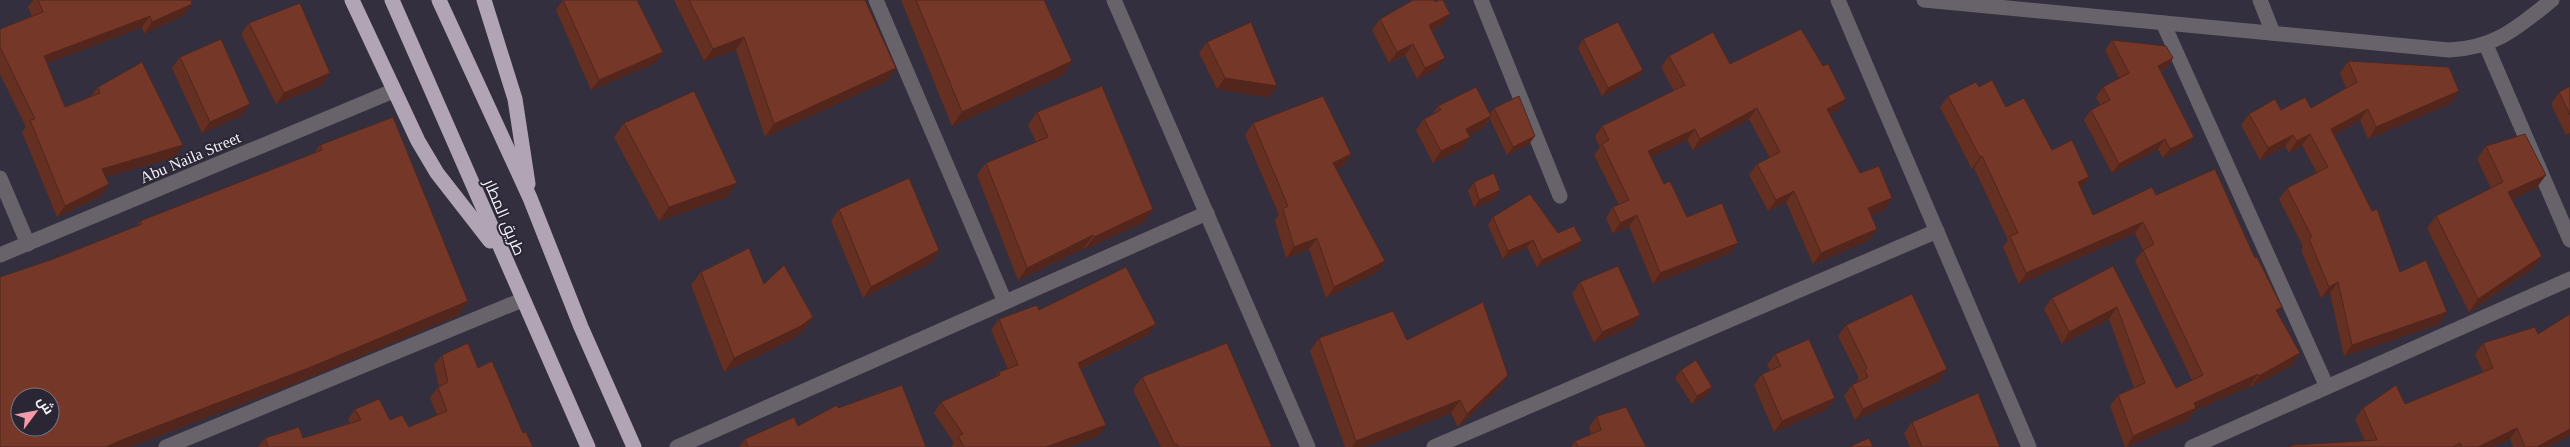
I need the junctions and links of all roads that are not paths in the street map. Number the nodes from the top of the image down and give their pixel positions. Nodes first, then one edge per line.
1 (352, 0) edge
2 (392, 0) edge
3 (439, 0) edge
4 (484, 0) edge
5 (876, 0) edge
6 (1114, 0) edge
7 (1481, 0) edge
8 (1838, 0) edge
9 (1924, 0) edge
10 (2260, 0) edge
11 (2552, 0) edge
12 (2001, 4) edge
13 (2163, 22) junction
14 (2273, 33) junction
15 (2486, 45) junction
16 (393, 91) junction
17 (0, 178) edge
18 (1560, 196) dead end
19 (530, 198) junction
20 (1207, 212) junction
21 (1937, 231) junction
22 (2570, 240) edge
23 (28, 244) junction
24 (0, 255) edge
25 (504, 261) junction
26 (2570, 279) edge
27 (522, 300) junction
28 (1004, 302) junction
29 (2327, 387) junction
30 (166, 447) edge
31 (588, 447) edge
32 (634, 447) edge
33 (677, 447) edge
34 (1308, 447) edge
35 (1434, 447) edge
36 (2029, 447) edge
37 (2192, 447) edge

1 - 16 highway
2 - 25 highway, طريق المطار
3 - 19 highway, طريق المطار
4 - 19 highway
5 - 28 street
6 - 20 street
7 - 18 street
8 - 21 street
9 - 12 street
10 - 14 street
11 - 15 street
12 - 13 street
13 - 14 street
13 - 29 street
14 - 15 street
15 - 22 street
16 - 23 street, Abu Naila Street
16 - 25 highway
17 - 23 street
19 - 32 highway, طريق المطار
20 - 28 street
20 - 34 street
21 - 35 street
21 - 36 street
23 - 24 street, Abu Naila Street
25 - 27 highway, طريق المطار
26 - 29 street
27 - 30 street
27 - 31 highway, طريق المطار
28 - 33 street
29 - 37 street

